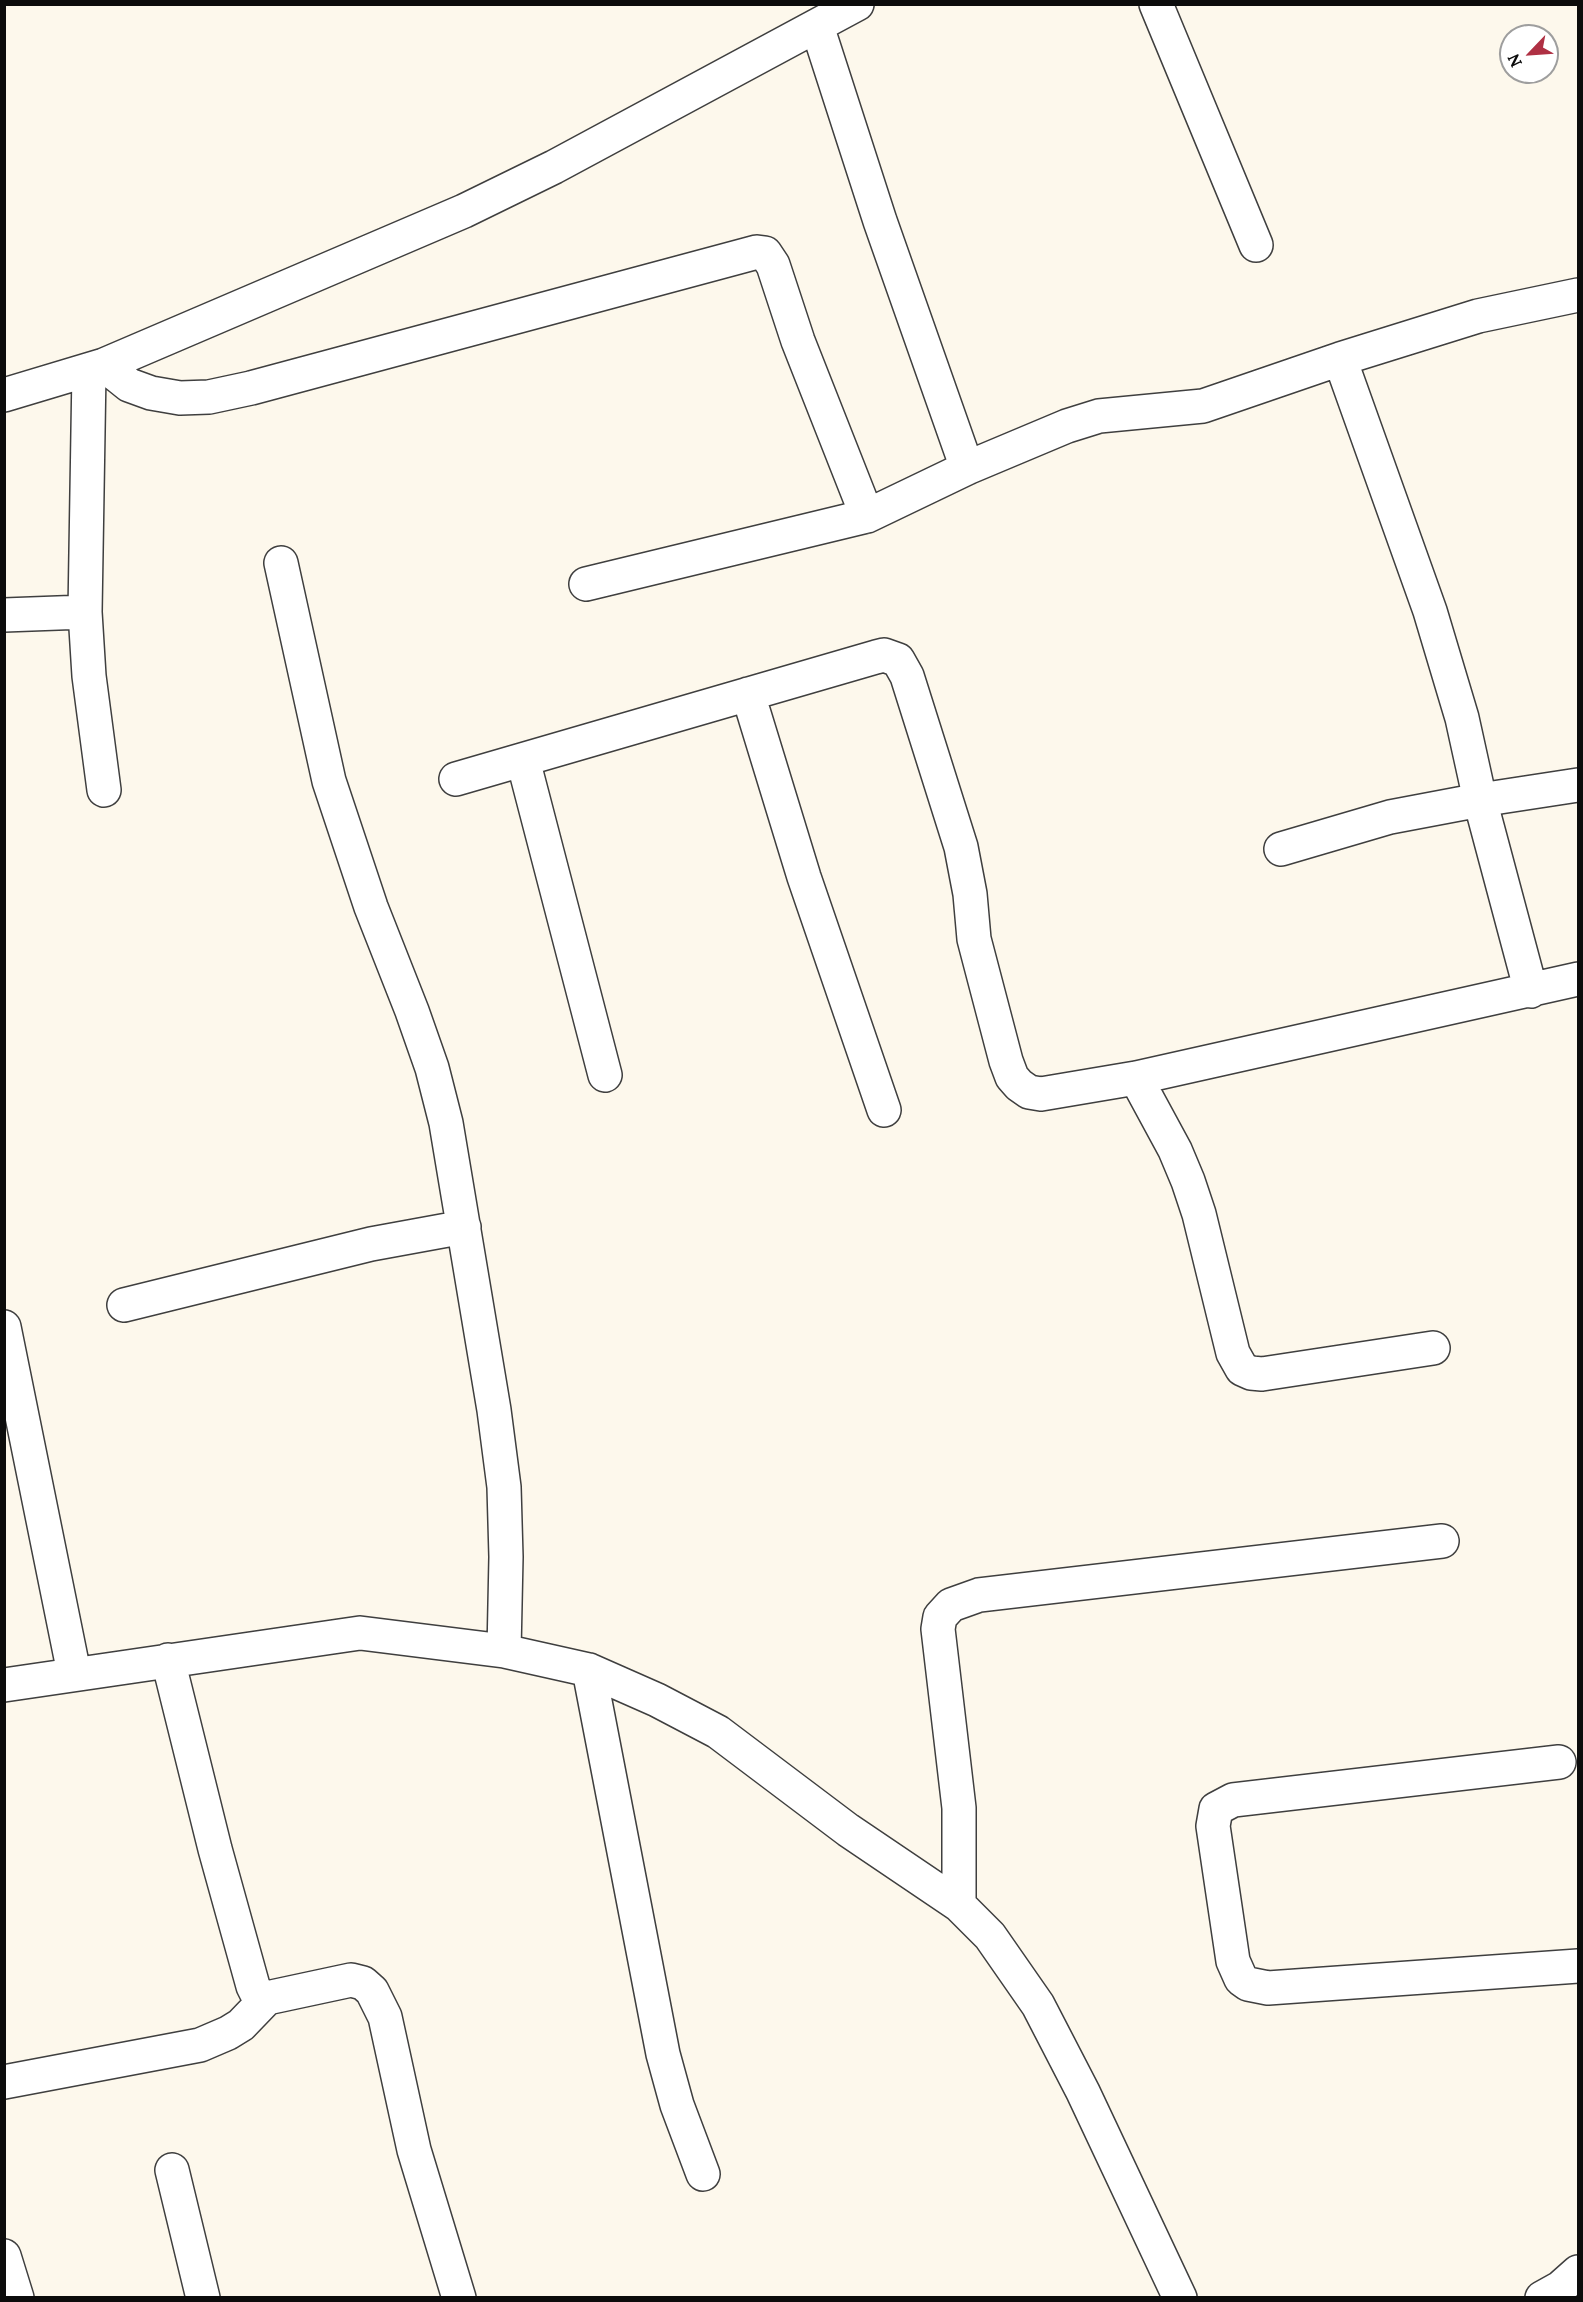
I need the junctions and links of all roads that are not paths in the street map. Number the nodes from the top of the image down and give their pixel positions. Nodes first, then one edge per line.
1 (857, 4) edge
2 (1156, 4) edge
3 (818, 26) junction
4 (1256, 244) dead end
5 (1578, 295) edge
6 (1340, 359) junction
7 (96, 368) junction
8 (4, 395) edge
9 (967, 468) junction
10 (867, 516) junction
11 (281, 564) dead end
12 (586, 584) dead end
13 (85, 612) junction
14 (4, 615) edge
15 (748, 694) junction
16 (523, 760) junction
17 (456, 779) dead end
18 (1578, 785) edge
19 (104, 790) dead end
20 (1480, 800) junction
21 (1281, 849) dead end
22 (1578, 979) edge
23 (1531, 991) junction
24 (604, 1075) dead end
25 (1136, 1078) junction
26 (884, 1110) dead end
27 (464, 1227) junction
28 (124, 1305) dead end
29 (4, 1327) edge
30 (1433, 1348) dead end
31 (1442, 1541) dead end
32 (504, 1651) junction
33 (168, 1660) junction
34 (589, 1670) junction
35 (74, 1673) junction
36 (4, 1685) edge
37 (1558, 1762) dead end
38 (959, 1905) junction
39 (1578, 1966) edge
40 (267, 1998) junction
41 (4, 2082) edge
42 (172, 2170) dead end
43 (703, 2174) dead end
44 (4, 2256) edge
45 (1578, 2272) edge
46 (17, 2298) edge
47 (203, 2298) edge
48 (459, 2298) edge
49 (1180, 2298) edge
50 (1542, 2298) edge

1 - 3 street
2 - 4 street
3 - 7 street
3 - 9 street
5 - 6 street
6 - 9 street
6 - 20 street
7 - 8 street
7 - 10 street
7 - 13 street
9 - 10 street
10 - 12 street
11 - 27 street
13 - 14 street
13 - 19 street
15 - 16 street
15 - 25 street
15 - 26 street
16 - 17 street
16 - 24 street
18 - 20 street
20 - 21 street
20 - 23 street
22 - 23 street
23 - 25 street
25 - 30 street
27 - 28 street
27 - 32 street
29 - 35 street
31 - 38 street
32 - 33 street
32 - 34 street
33 - 35 street
33 - 40 street
34 - 38 street
34 - 43 street
35 - 36 street
37 - 39 street
38 - 49 street
40 - 41 street
40 - 48 street
42 - 47 street
44 - 46 street
45 - 50 street

